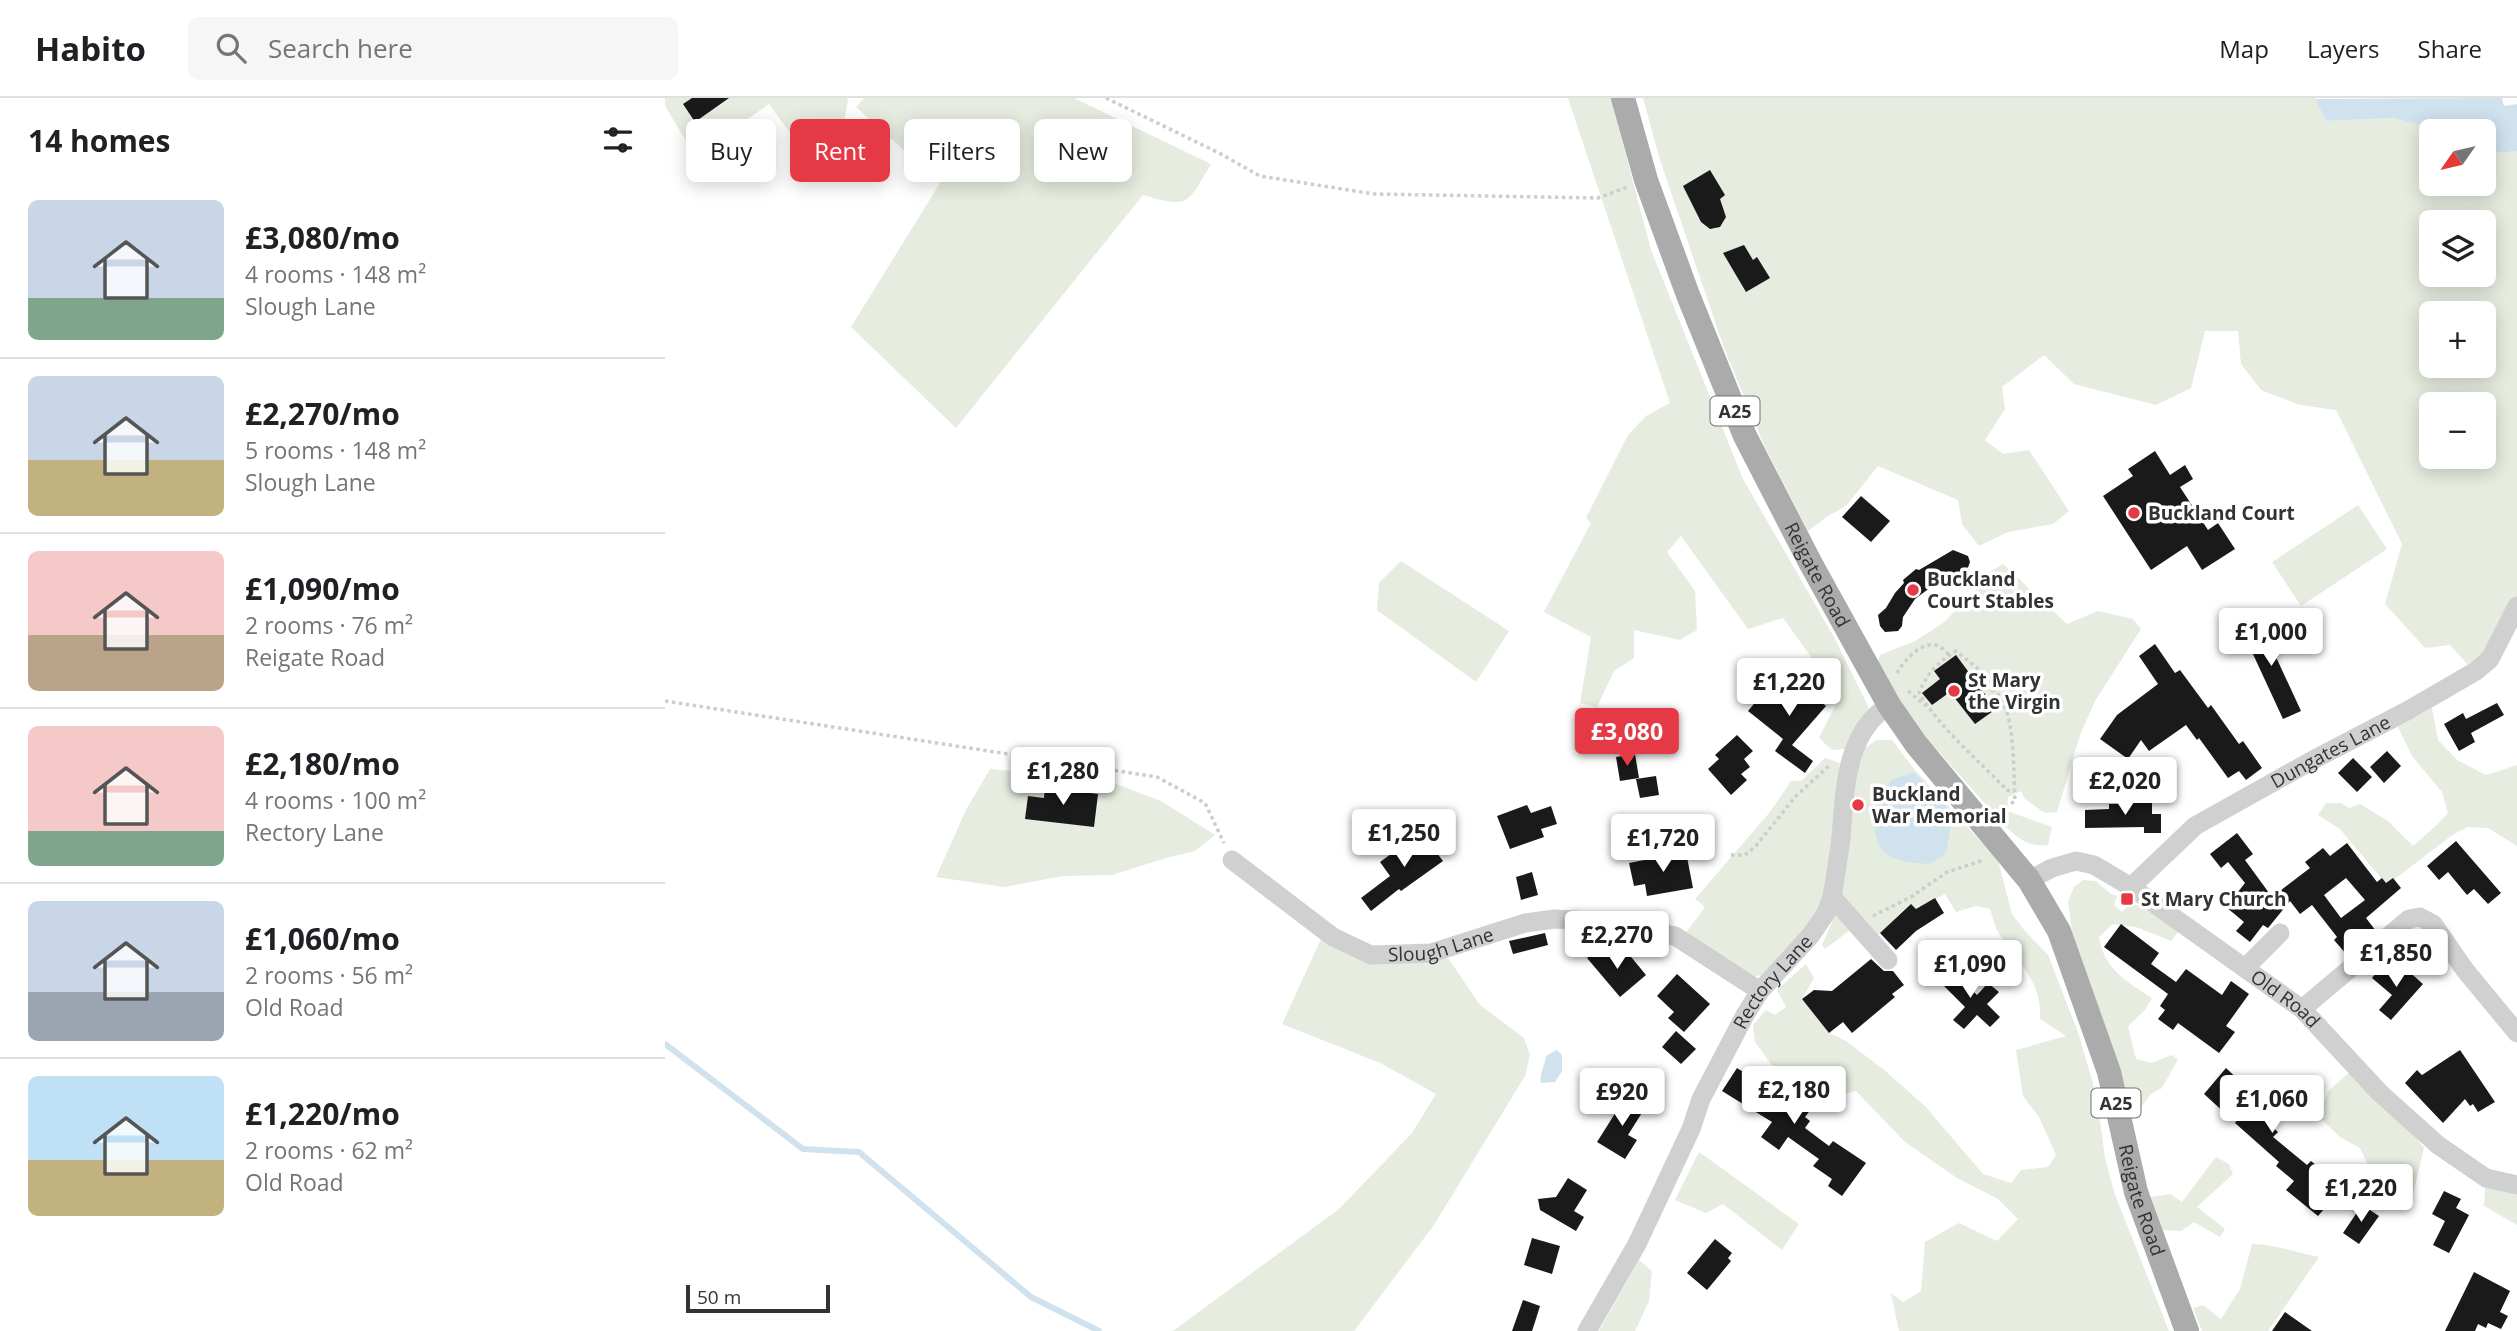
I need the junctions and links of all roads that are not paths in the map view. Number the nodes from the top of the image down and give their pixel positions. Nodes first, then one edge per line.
1 (1623, 98) edge
2 (2517, 606) edge
3 (1898, 697) junction
4 (1232, 860) road end
5 (2029, 880) junction
6 (2131, 887) junction
7 (1832, 897) junction
8 (2280, 933) dead end
9 (1888, 960) dead end
10 (2245, 968) junction
11 (1761, 991) junction
12 (2302, 1009) junction
13 (2517, 1033) edge
14 (2517, 1185) edge
15 (1587, 1331) edge
16 (2187, 1331) edge

1 - 3 main road, Reigate Road / A25
2 - 6 street, Dungates Lane
3 - 5 main road, Reigate Road / A25
3 - 7 street, Rectory Lane
4 - 11 street, Slough Lane
5 - 6 street, Old Road
5 - 16 main road, Reigate Road / A25
6 - 10 street, Old Road
7 - 9 street
7 - 11 street, Rectory Lane
8 - 10 street
10 - 12 street, Old Road
11 - 15 street, Rectory Lane
12 - 13 street
12 - 14 street, Old Road

